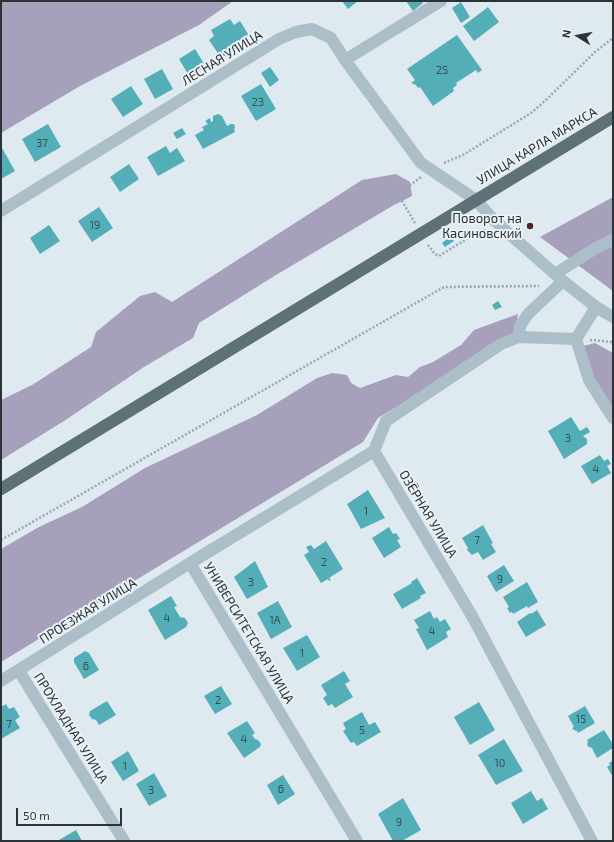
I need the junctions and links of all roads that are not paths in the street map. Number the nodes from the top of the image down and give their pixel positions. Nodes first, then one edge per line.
1 (441, 1) edge
2 (345, 60) junction
3 (613, 117) edge
4 (476, 200) junction
5 (1, 211) edge
6 (613, 240) edge
7 (558, 280) junction
8 (596, 307) junction
9 (613, 317) edge
10 (519, 337) junction
11 (576, 339) junction
12 (613, 418) edge
13 (374, 451) junction
14 (1, 489) edge
15 (190, 563) junction
16 (19, 671) junction
17 (1, 681) edge
18 (124, 841) edge
19 (357, 841) edge
20 (592, 841) edge

1 - 2 street
2 - 4 street, ЛЕСНАЯ УЛИЦА
2 - 5 street, ЛЕСНАЯ УЛИЦА
3 - 4 main road, УЛИЦА КАРЛА МАРКСА
4 - 7 street, ЛЕСНАЯ УЛИЦА
4 - 14 main road, УЛИЦА КАРЛА МАРКСА
6 - 7 street
7 - 8 street, ЛЕСНАЯ УЛИЦА
7 - 10 street
8 - 9 street, ЛЕСНАЯ УЛИЦА
8 - 11 street
10 - 11 street
10 - 13 street
11 - 12 street
13 - 15 street, УНИВЕРСИТЕТСКАЯ УЛИЦА
13 - 20 street, ОЗЁРНАЯ УЛИЦА
15 - 16 street, ПРОЕЗЖАЯ УЛИЦА
15 - 19 street, УНИВЕРСИТЕТСКАЯ УЛИЦА
16 - 17 street, ПРОЕЗЖАЯ УЛИЦА
16 - 18 street, ПРОХЛАДНАЯ УЛИЦА

